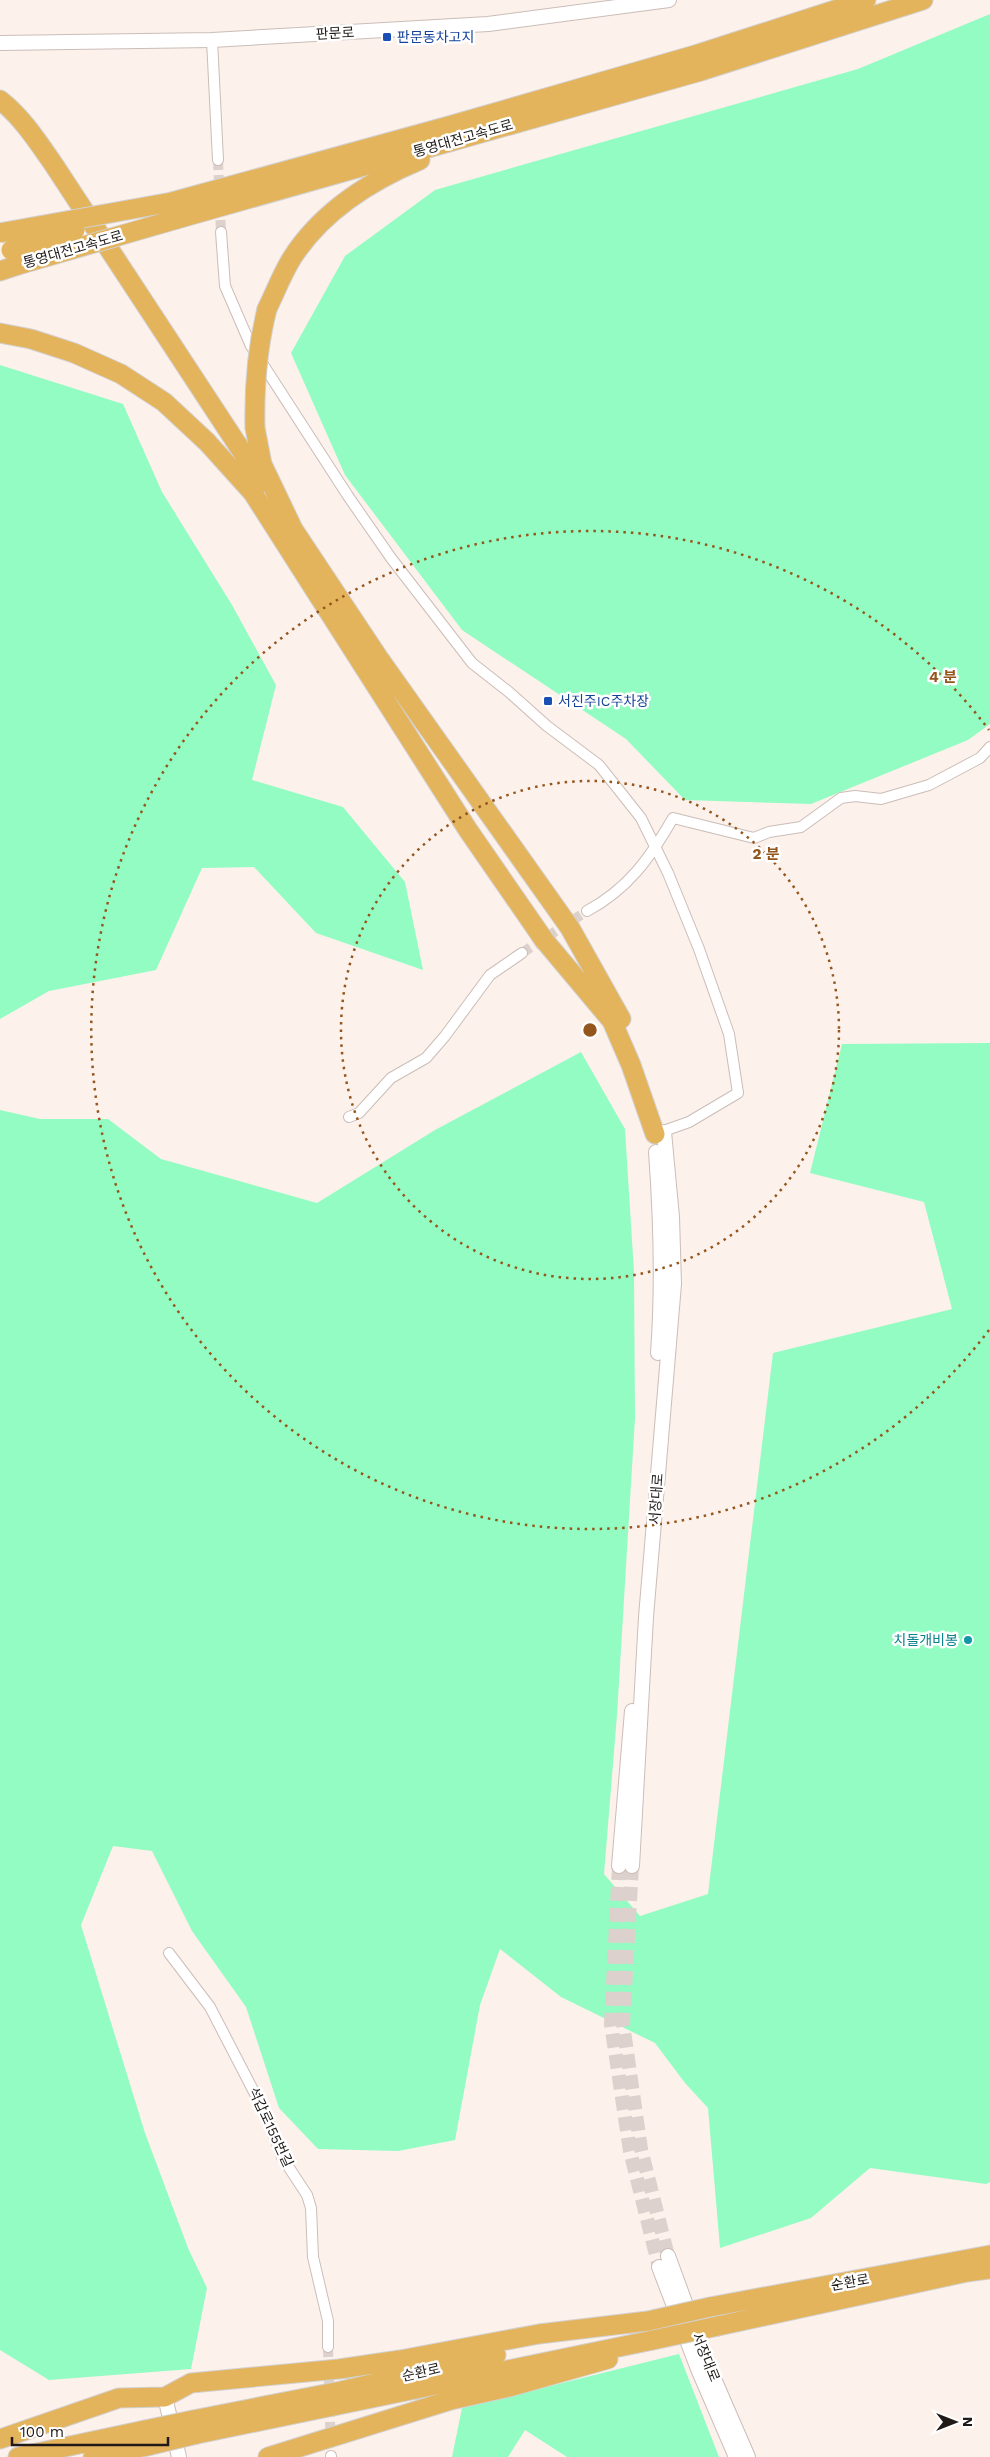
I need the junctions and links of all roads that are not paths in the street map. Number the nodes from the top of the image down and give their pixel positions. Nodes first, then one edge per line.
1 (669, 0) edge
2 (866, 0) edge
3 (923, 0) edge
4 (212, 40) junction
5 (0, 43) edge
6 (0, 100) edge
7 (0, 115) edge
8 (478, 134) junction
9 (218, 160) tunnel mouth
10 (175, 210) junction
11 (221, 232) tunnel mouth
12 (0, 234) edge
13 (10, 256) edge
14 (0, 271) edge
15 (0, 333) edge
16 (253, 493) junction
17 (293, 529) junction
18 (990, 747) edge
19 (656, 847) junction
20 (587, 911) tunnel mouth
21 (522, 953) tunnel mouth
22 (349, 1118) dead end
23 (659, 1133) junction
24 (625, 1866) tunnel mouth
25 (169, 1953) dead end
26 (990, 2255) edge
27 (668, 2256) tunnel mouth
28 (659, 2267) tunnel mouth
29 (990, 2269) edge
30 (648, 2321) junction
31 (653, 2340) junction
32 (328, 2347) tunnel mouth
33 (165, 2397) junction
34 (195, 2427) junction
35 (146, 2438) junction
36 (0, 2439) edge
37 (18, 2457) edge
38 (94, 2457) edge
39 (179, 2457) edge
40 (268, 2457) edge
41 (736, 2457) edge
42 (748, 2457) edge

1 - 4 street, 판문로
2 - 10 highway, 통영대전고속도로
3 - 8 highway, 통영대전고속도로
4 - 5 street, 판문로
4 - 9 street
6 - 17 highway
7 - 16 highway
8 - 10 highway, 통영대전고속도로
8 - 17 highway, bridge
10 - 12 highway, bridge
10 - 13 highway, 통영대전고속도로, bridge
11 - 19 street
13 - 14 highway, 통영대전고속도로
15 - 16 highway
16 - 23 highway
17 - 23 highway
18 - 19 street
19 - 20 street
19 - 23 street
21 - 22 street
23 - 24 street, 서장대로
25 - 32 street, 석갑로155번길
26 - 30 highway, 순환로, bridge
27 - 42 street, 서장대로
28 - 41 street, 서장대로
29 - 31 highway, 순환로, bridge
30 - 33 highway
30 - 34 highway, 순환로
31 - 34 highway, 순환로
31 - 40 highway
33 - 36 highway
33 - 39 street
34 - 35 highway, bridge
35 - 37 highway
35 - 38 highway

